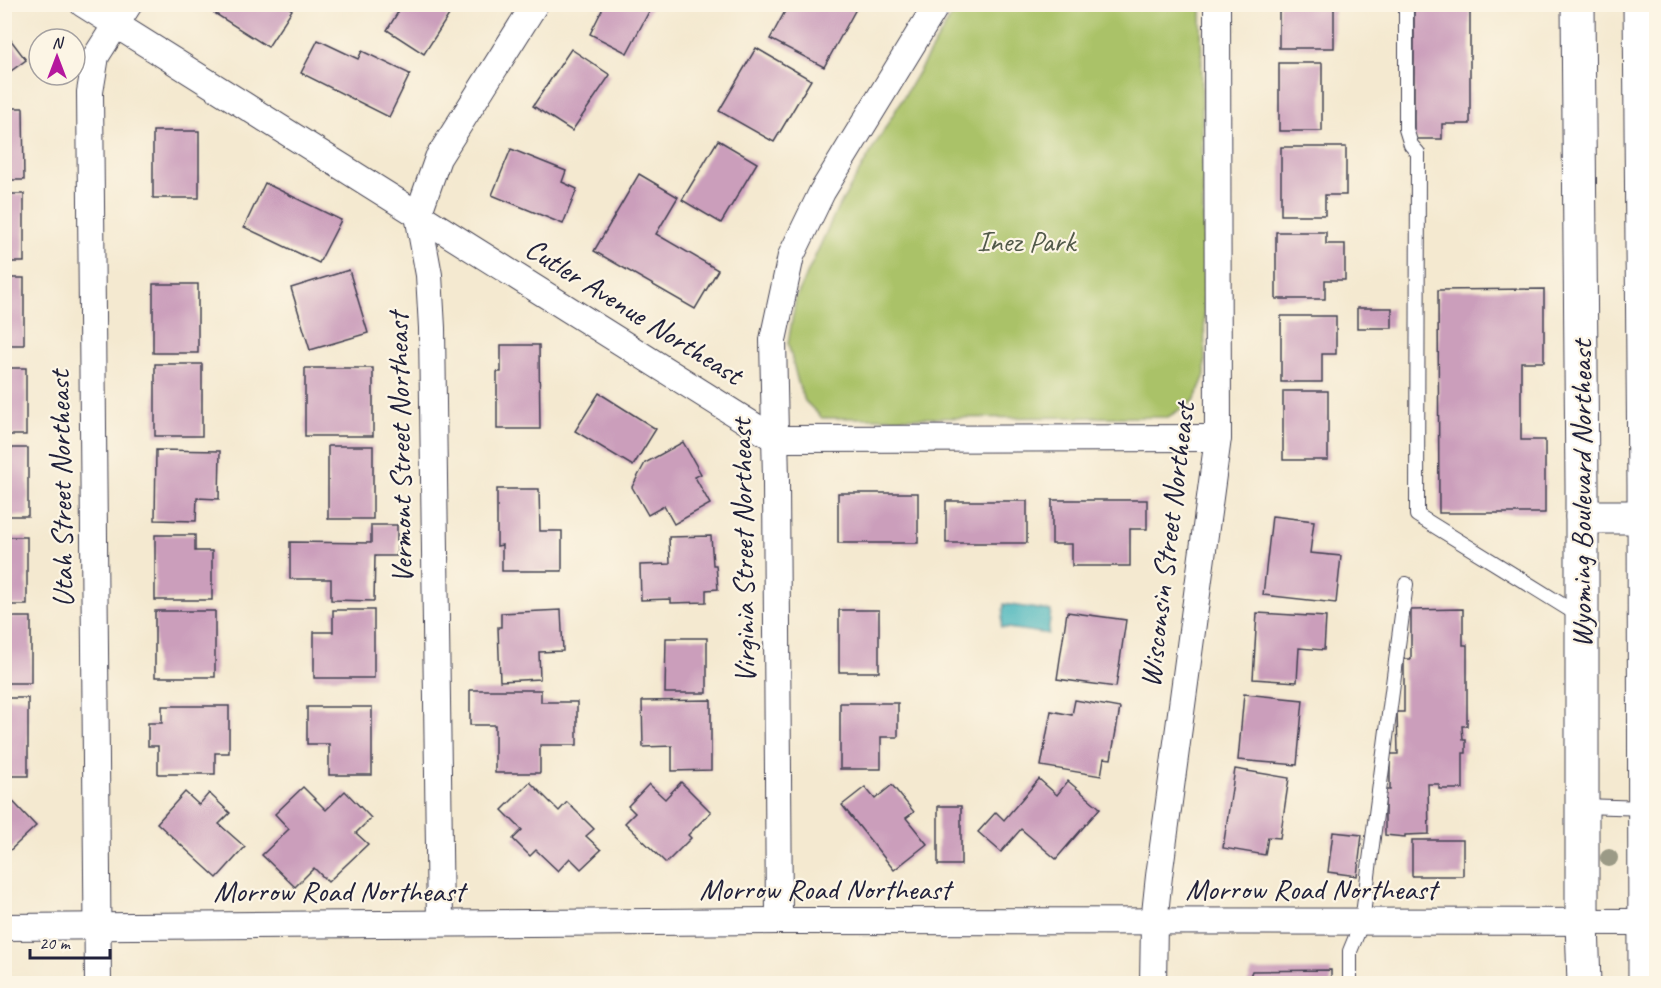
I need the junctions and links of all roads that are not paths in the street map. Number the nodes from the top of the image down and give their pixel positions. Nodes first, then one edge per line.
1 (83, 4) edge
2 (535, 4) edge
3 (937, 4) edge
4 (1218, 4) edge
5 (1406, 4) edge
6 (1578, 4) edge
7 (1640, 4) edge
8 (122, 15) edge
9 (418, 215) junction
10 (1656, 229) edge
11 (1642, 275) junction
12 (1218, 438) junction
13 (775, 439) junction
14 (1582, 517) junction
15 (1650, 517) edge
16 (1406, 584) dead end
17 (1582, 618) junction
18 (1651, 672) edge
19 (1582, 806) junction
20 (1651, 808) edge
21 (779, 921) junction
22 (1362, 922) junction
23 (1582, 922) junction
24 (1645, 922) junction
25 (440, 923) junction
26 (1154, 923) junction
27 (98, 926) junction
28 (4, 927) edge
29 (98, 984) edge
30 (1153, 984) edge
31 (1350, 984) edge
32 (1584, 984) edge
33 (1645, 984) edge

1 - 8 street, Cutler Avenue Northeast
2 - 9 street, Vermont Street Northeast
3 - 13 street, Virginia Street Northeast
4 - 12 street, Wisconsin Street Northeast
5 - 17 lane
6 - 14 main road, Wyoming Boulevard Northeast
7 - 11 main road, Wyoming Boulevard Northeast
8 - 9 street, Cutler Avenue Northeast
8 - 27 street, Utah Street Northeast
9 - 13 street, Cutler Avenue Northeast
9 - 25 street, Vermont Street Northeast
10 - 11 lane
11 - 15 main road, Wyoming Boulevard Northeast
12 - 13 street
12 - 26 street, Wisconsin Street Northeast
13 - 21 street, Virginia Street Northeast
14 - 15 main road
14 - 17 main road, Wyoming Boulevard Northeast
15 - 18 main road, Wyoming Boulevard Northeast
16 - 22 lane
17 - 19 main road, Wyoming Boulevard Northeast
18 - 20 main road, Wyoming Boulevard Northeast
19 - 20 lane
19 - 23 main road, Wyoming Boulevard Northeast
20 - 24 main road, Wyoming Boulevard Northeast
21 - 25 street, Morrow Road Northeast
21 - 26 street, Morrow Road Northeast
22 - 23 street, Morrow Road Northeast
22 - 26 street, Morrow Road Northeast
22 - 31 lane
23 - 24 street, Morrow Road Northeast
23 - 32 main road, Wyoming Boulevard Northeast
24 - 33 main road, Wyoming Boulevard Northeast
25 - 27 street, Morrow Road Northeast
26 - 30 street, Wisconsin Street Northeast
27 - 28 street, Morrow Road Northeast
27 - 29 street, Utah Street Northeast

